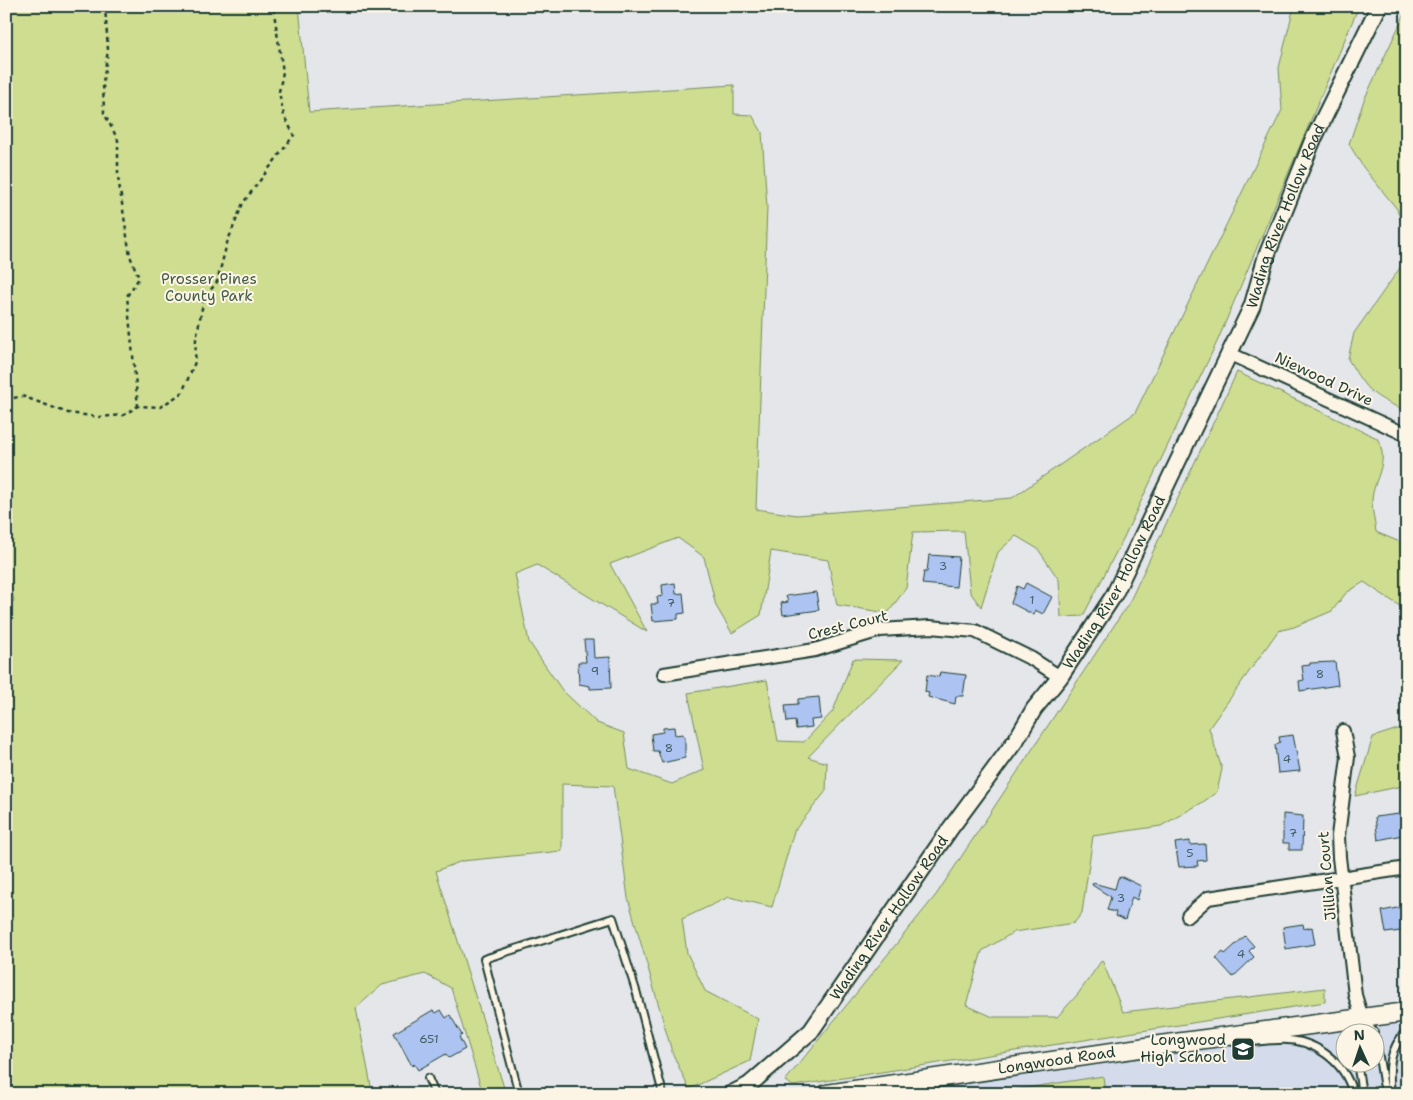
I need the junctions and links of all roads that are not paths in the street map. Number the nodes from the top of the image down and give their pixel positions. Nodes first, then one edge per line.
1 (1379, 6) edge
2 (1228, 353) junction
3 (1407, 435) edge
4 (664, 674) dead end
5 (1060, 677) junction
6 (1343, 731) dead end
7 (1407, 868) edge
8 (1341, 879) junction
9 (1188, 916) dead end
10 (1407, 1012) edge
11 (1357, 1022) edge
12 (1369, 1022) edge
13 (1336, 1027) edge
14 (1407, 1030) edge
15 (1207, 1039) junction
16 (1359, 1072) edge
17 (1381, 1072) edge
18 (428, 1078) dead end
19 (747, 1089) edge
20 (435, 1094) edge
21 (519, 1094) edge
22 (663, 1094) edge
23 (731, 1094) edge
24 (828, 1094) edge
25 (1353, 1094) edge
26 (1362, 1094) edge
27 (1385, 1094) edge
28 (1390, 1094) edge

1 - 2 street, Wading River Hollow Road
2 - 3 street, Niewood Drive
2 - 5 street, Wading River Hollow Road
4 - 5 street, Crest Court
5 - 19 street, Wading River Hollow Road
6 - 8 street, Jillian Court
7 - 8 street
8 - 9 street
8 - 11 street, Jillian Court
10 - 12 main road, Longwood Road
13 - 15 main road, Longwood Road
14 - 28 lane
15 - 24 main road, Longwood Road
15 - 25 lane
16 - 26 lane
17 - 27 lane
18 - 20 lane
19 - 23 street, Wading River Hollow Road
21 - 22 lane

